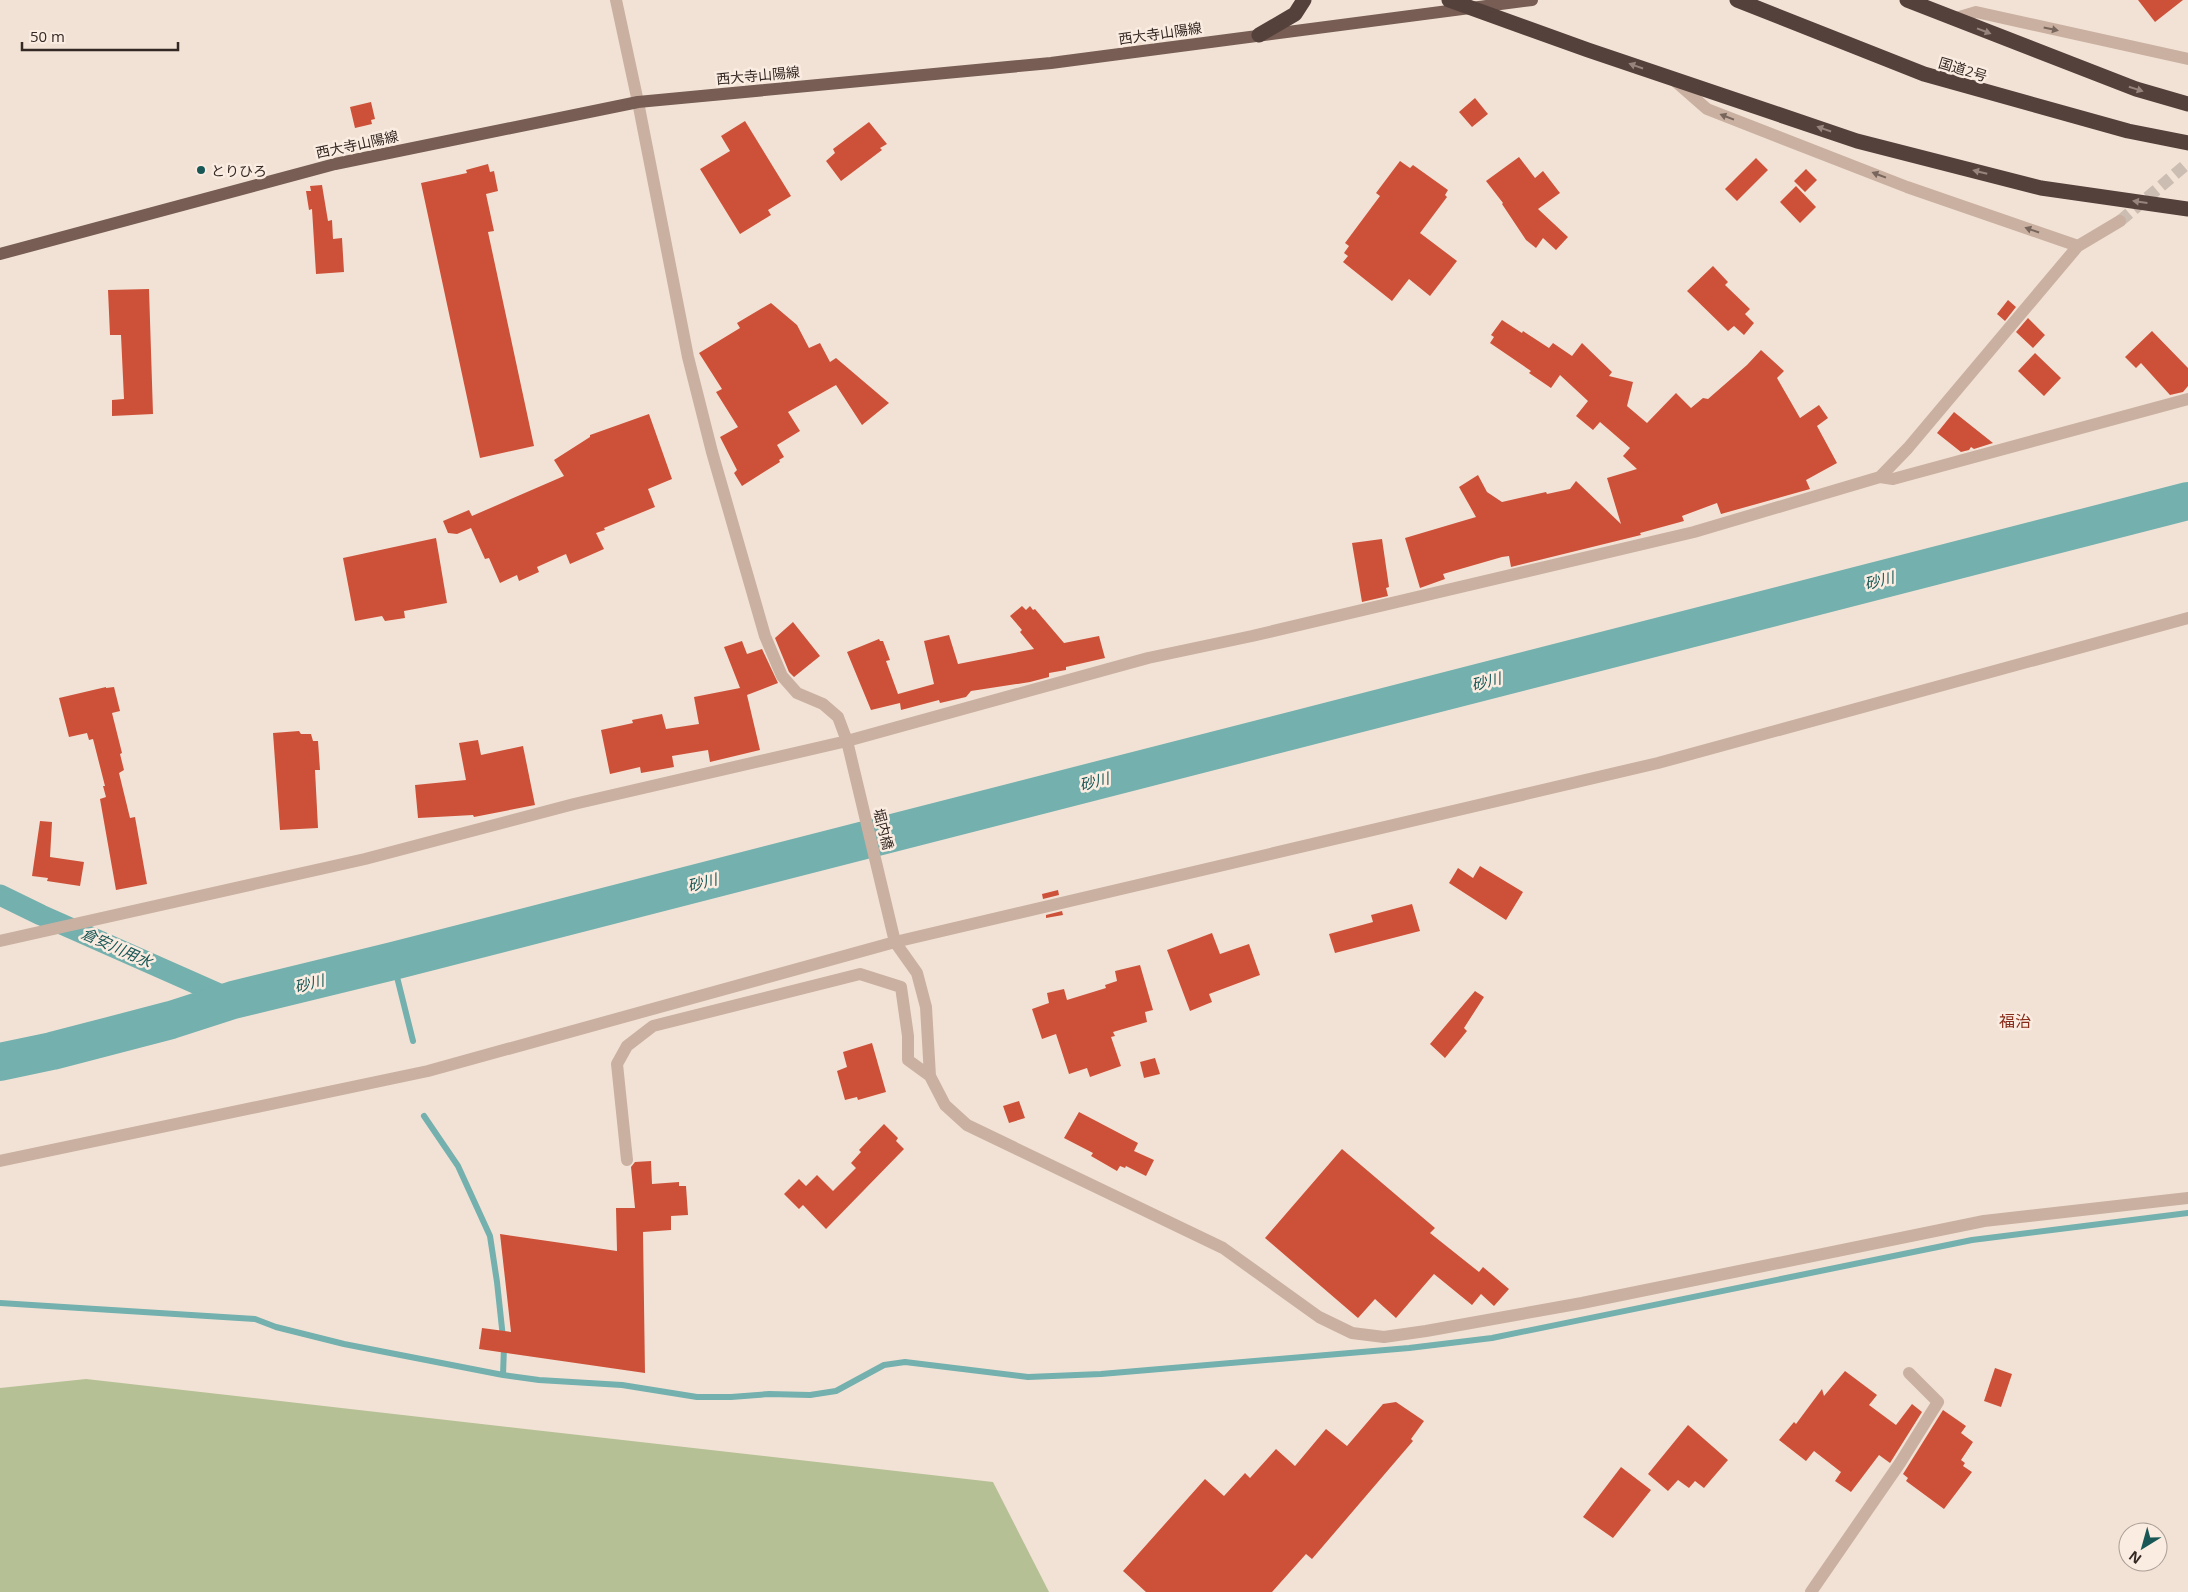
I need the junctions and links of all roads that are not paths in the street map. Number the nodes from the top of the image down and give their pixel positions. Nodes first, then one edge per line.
1 (616, 0) edge
2 (1304, 0) edge
3 (1449, 0) edge
4 (1532, 0) edge
5 (1737, 0) edge
6 (1912, 1) edge
7 (1467, 8) junction
8 (1953, 19) junction
9 (1259, 35) junction
10 (2188, 59) edge
11 (1672, 78) junction
12 (638, 102) junction
13 (2188, 104) edge
14 (2188, 143) edge
15 (2188, 209) edge
16 (2120, 220) tunnel mouth
17 (2078, 246) junction
18 (0, 254) edge
19 (2188, 400) edge
20 (1880, 477) junction
21 (2188, 618) edge
22 (847, 741) junction
23 (0, 941) edge
24 (895, 942) junction
25 (930, 1076) junction
26 (627, 1160) dead end
27 (0, 1162) edge
28 (2188, 1198) edge
29 (1909, 1373) dead end
30 (1811, 1592) edge

1 - 12 street, 堀内橋
2 - 9 highway
3 - 7 highway
4 - 7 main road, 西大寺山陽線
5 - 14 highway, 国道2号
6 - 8 highway
7 - 9 main road, 西大寺山陽線
11 -> 7 highway
8 -> 10 street
8 -> 13 highway
9 - 12 main road, 西大寺山陽線
15 -> 11 highway
17 -> 11 street
12 - 18 main road, 西大寺山陽線
12 - 22 street, 堀内橋
16 - 17 street
17 - 20 street
19 - 20 street
20 - 22 street
21 - 24 street
22 - 23 street
22 - 24 street, 堀内橋
24 - 25 street
24 - 27 street
25 - 26 street
25 - 28 street
29 - 30 street

